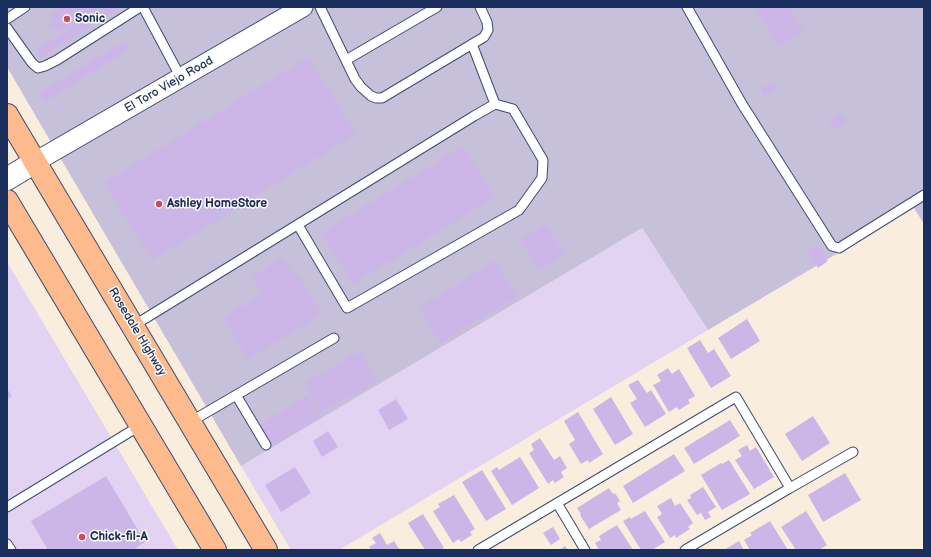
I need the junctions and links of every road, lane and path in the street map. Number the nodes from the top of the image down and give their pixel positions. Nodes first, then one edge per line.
1 (25, 7) edge
2 (142, 7) edge
3 (303, 7) edge
4 (320, 7) edge
5 (437, 7) edge
6 (480, 7) edge
7 (688, 7) edge
8 (7, 19) edge
9 (7, 28) edge
10 (472, 44) junction
11 (346, 60) junction
12 (181, 78) junction
13 (495, 104) junction
14 (7, 115) edge
15 (35, 162) junction
16 (7, 179) edge
17 (924, 195) edge
18 (7, 201) edge
19 (298, 225) junction
20 (134, 326) junction
21 (334, 338) dead end
22 (236, 395) junction
23 (190, 422) junction
24 (141, 425) junction
25 (266, 445) dead end
26 (853, 452) dead end
27 (790, 488) junction
28 (557, 503) junction
29 (7, 507) edge
30 (7, 544) edge
31 (11, 550) edge
32 (215, 550) edge
33 (266, 550) edge
34 (478, 550) edge
35 (585, 550) edge
36 (685, 550) edge

1 - 8 lane
2 - 9 lane
2 - 12 lane
3 - 12 street, El Toro Viejo Road
4 - 11 lane
5 - 11 lane
6 - 10 lane
7 - 17 lane
10 - 11 lane
10 - 13 lane
12 - 15 street, El Toro Viejo Road
13 - 19 lane
13 - 19 lane
14 - 15 main road, Rosedale Highway
15 - 16 street
15 - 20 main road, Rosedale Highway
18 - 24 main road
19 - 20 lane
20 - 23 main road, Rosedale Highway
21 - 22 lane
22 - 23 lane
22 - 25 lane
23 - 33 main road, Rosedale Highway
24 - 29 lane
24 - 32 main road
26 - 27 lane
27 - 28 lane
27 - 36 lane
28 - 34 lane
28 - 35 lane
30 - 31 lane

